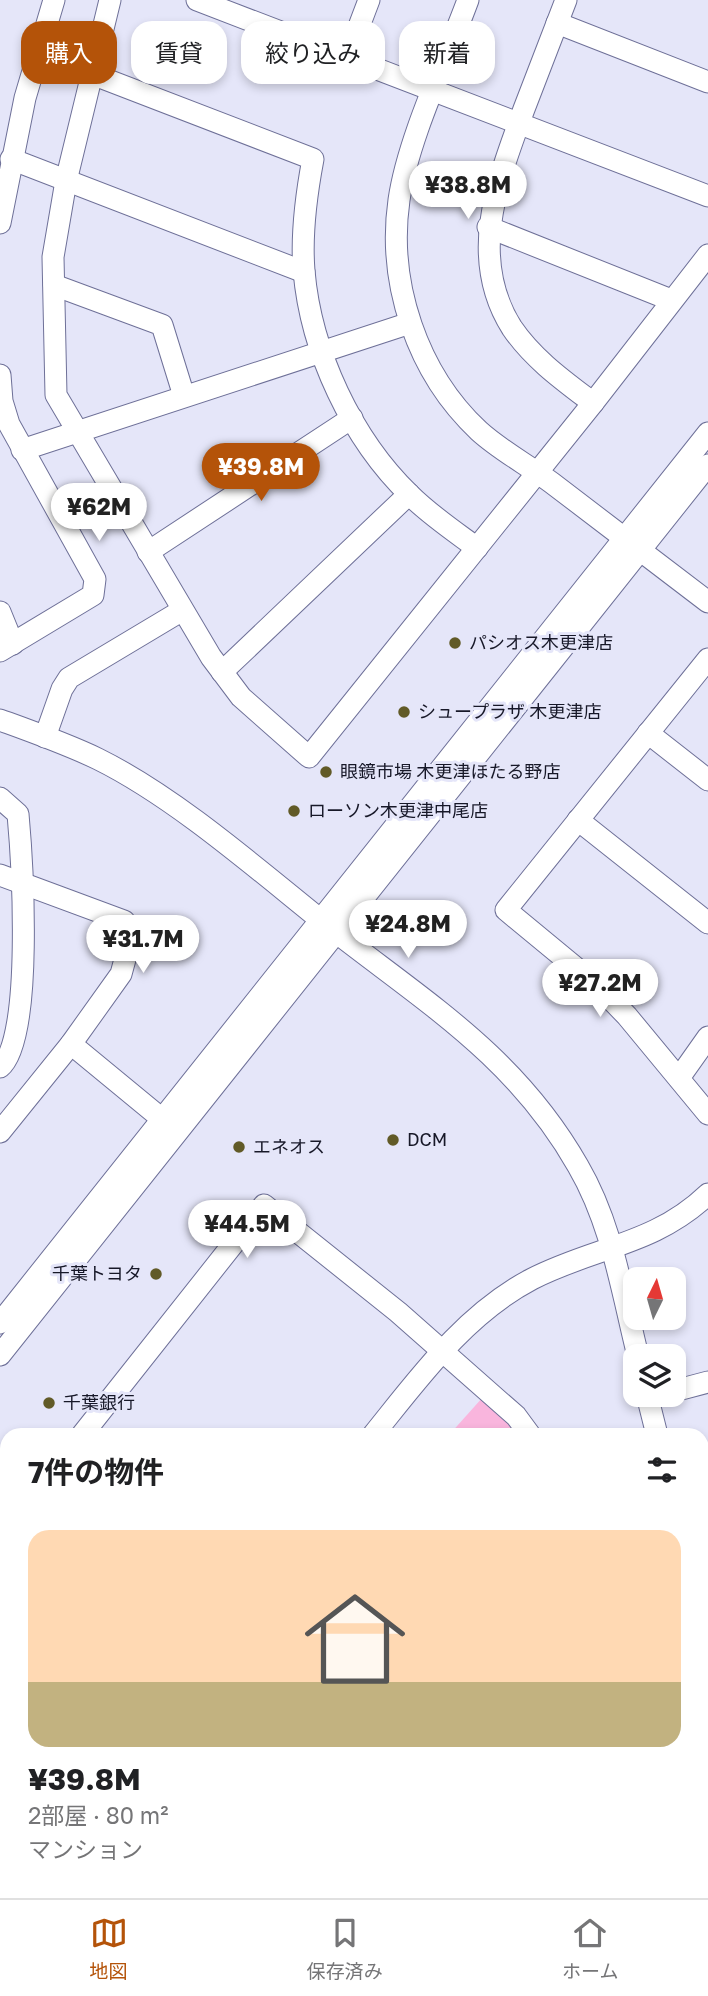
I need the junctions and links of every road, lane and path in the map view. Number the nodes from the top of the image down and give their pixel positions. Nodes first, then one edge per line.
1 (54, 0) edge
2 (110, 0) edge
3 (197, 0) edge
4 (369, 0) edge
5 (468, 0) edge
6 (566, 0) edge
7 (105, 21) edge
8 (251, 21) edge
9 (361, 21) edge
10 (557, 23) junction
11 (385, 72) edge
12 (708, 82) edge
13 (90, 84) edge
14 (117, 84) edge
15 (434, 91) junction
16 (519, 124) junction
17 (6, 172) edge
18 (66, 180) junction
19 (708, 196) edge
20 (0, 223) edge
21 (488, 227) junction
22 (708, 255) edge
23 (304, 272) junction
24 (54, 285) junction
25 (671, 300) junction
26 (410, 323) junction
27 (323, 351) junction
28 (0, 375) edge
29 (184, 396) junction
30 (593, 403) junction
31 (352, 418) junction
32 (77, 432) junction
33 (708, 433) edge
34 (22, 450) junction
35 (708, 465) edge
36 (537, 471) junction
37 (409, 494) junction
38 (624, 538) junction
39 (477, 548) junction
40 (642, 551) junction
41 (148, 552) junction
42 (708, 601) edge
43 (181, 611) junction
44 (0, 612) edge
45 (6, 648) edge
46 (708, 659) edge
47 (222, 672) junction
48 (0, 720) edge
49 (648, 733) junction
50 (44, 737) junction
51 (708, 780) edge
52 (0, 798) edge
53 (578, 820) junction
54 (0, 874) edge
55 (25, 884) junction
56 (320, 919) junction
57 (708, 923) edge
58 (338, 933) junction
59 (10, 993) edge
60 (708, 1037) edge
61 (71, 1044) junction
62 (0, 1067) edge
63 (679, 1078) junction
64 (708, 1114) edge
65 (162, 1119) junction
66 (0, 1132) edge
67 (708, 1195) edge
68 (612, 1247) junction
69 (0, 1322) edge
70 (635, 1344) edge
71 (442, 1351) junction
72 (0, 1355) edge
73 (708, 1382) edge
74 (686, 1388) edge
75 (653, 1407) edge
76 (88, 1428) edge
77 (379, 1428) edge
78 (525, 1428) edge
79 (656, 1428) edge

1 - 17 street
2 - 7 street
3 - 8 street
4 - 9 street
5 - 15 street
6 - 10 street
10 - 12 street
10 - 16 street
11 - 15 street
13 - 18 street
14 - 23 street
15 - 16 street
15 - 26 street
16 - 19 street
16 - 21 street
17 - 18 street
17 - 20 street
18 - 23 street
18 - 24 street
21 - 25 street
21 - 30 street
22 - 25 street
23 - 27 street
24 - 29 street
24 - 32 street
25 - 30 street
26 - 27 street
26 - 36 street
27 - 29 street
27 - 31 street
28 - 34 street
29 - 32 street
30 - 36 street
31 - 37 street
31 - 41 street
32 - 34 street
32 - 41 street
33 - 38 street
34 - 45 street
35 - 40 street
36 - 38 street
36 - 39 street
37 - 39 street
37 - 47 street
38 - 40 street
38 - 56 street
39 - 47 street
40 - 42 street
40 - 58 street
41 - 43 street
43 - 47 street
43 - 50 street
44 - 45 street
46 - 49 street
48 - 50 street
49 - 51 street
49 - 53 street
50 - 56 street
52 - 55 street
53 - 57 street
53 - 63 street
54 - 55 street
55 - 59 street
55 - 61 street
56 - 58 street
56 - 65 street
58 - 68 street
58 - 72 street
59 - 62 street
60 - 63 street
61 - 65 street
61 - 66 street
63 - 64 street
65 - 69 street
67 - 68 street
68 - 70 street
68 - 71 street
71 - 76 street
71 - 77 street
71 - 78 street
73 - 74 street
75 - 79 street

